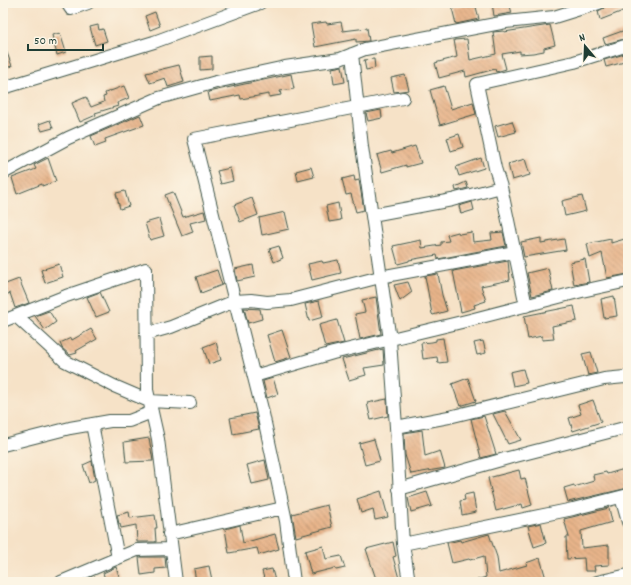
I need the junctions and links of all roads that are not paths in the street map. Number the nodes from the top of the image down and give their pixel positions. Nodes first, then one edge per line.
1 (67, 3) edge
2 (88, 3) edge
3 (260, 3) edge
4 (599, 3) edge
5 (230, 8) edge
6 (628, 45) edge
7 (352, 54) junction
8 (3, 88) edge
9 (403, 98) dead end
10 (357, 107) junction
11 (3, 173) edge
12 (501, 187) junction
13 (372, 215) junction
14 (515, 252) junction
15 (380, 277) junction
16 (628, 281) edge
17 (235, 301) junction
18 (526, 306) junction
19 (16, 316) junction
20 (3, 322) edge
21 (146, 334) junction
22 (390, 340) junction
23 (254, 376) junction
24 (628, 378) edge
25 (190, 403) dead end
26 (150, 407) junction
27 (92, 424) junction
28 (396, 427) junction
29 (628, 427) edge
30 (3, 445) edge
31 (400, 489) junction
32 (624, 496) edge
33 (283, 508) junction
34 (628, 522) edge
35 (169, 534) junction
36 (402, 544) junction
37 (171, 549) junction
38 (118, 558) junction
39 (628, 575) edge
40 (61, 582) edge
41 (176, 582) edge
42 (294, 582) edge
43 (409, 582) edge
44 (596, 582) edge

1 - 2 street
3 - 5 street
4 - 7 street
5 - 8 street
6 - 12 street
7 - 10 street
7 - 11 street
9 - 10 street
10 - 13 street
10 - 17 street
12 - 13 street
12 - 14 street
13 - 15 street
14 - 15 street
14 - 18 street
15 - 17 street
15 - 22 street
16 - 18 street
17 - 21 street
17 - 23 street
18 - 22 street
19 - 20 street
19 - 21 street
19 - 26 street
21 - 26 street
22 - 23 street
22 - 28 street
23 - 33 street
24 - 28 street
25 - 26 street
26 - 27 street
26 - 35 street
27 - 30 street
27 - 38 street
28 - 31 street
29 - 31 street
31 - 36 street
32 - 34 street
32 - 36 street
33 - 35 street
33 - 42 street
35 - 37 street
36 - 43 street
37 - 38 street
37 - 41 street
38 - 40 street
39 - 44 street

